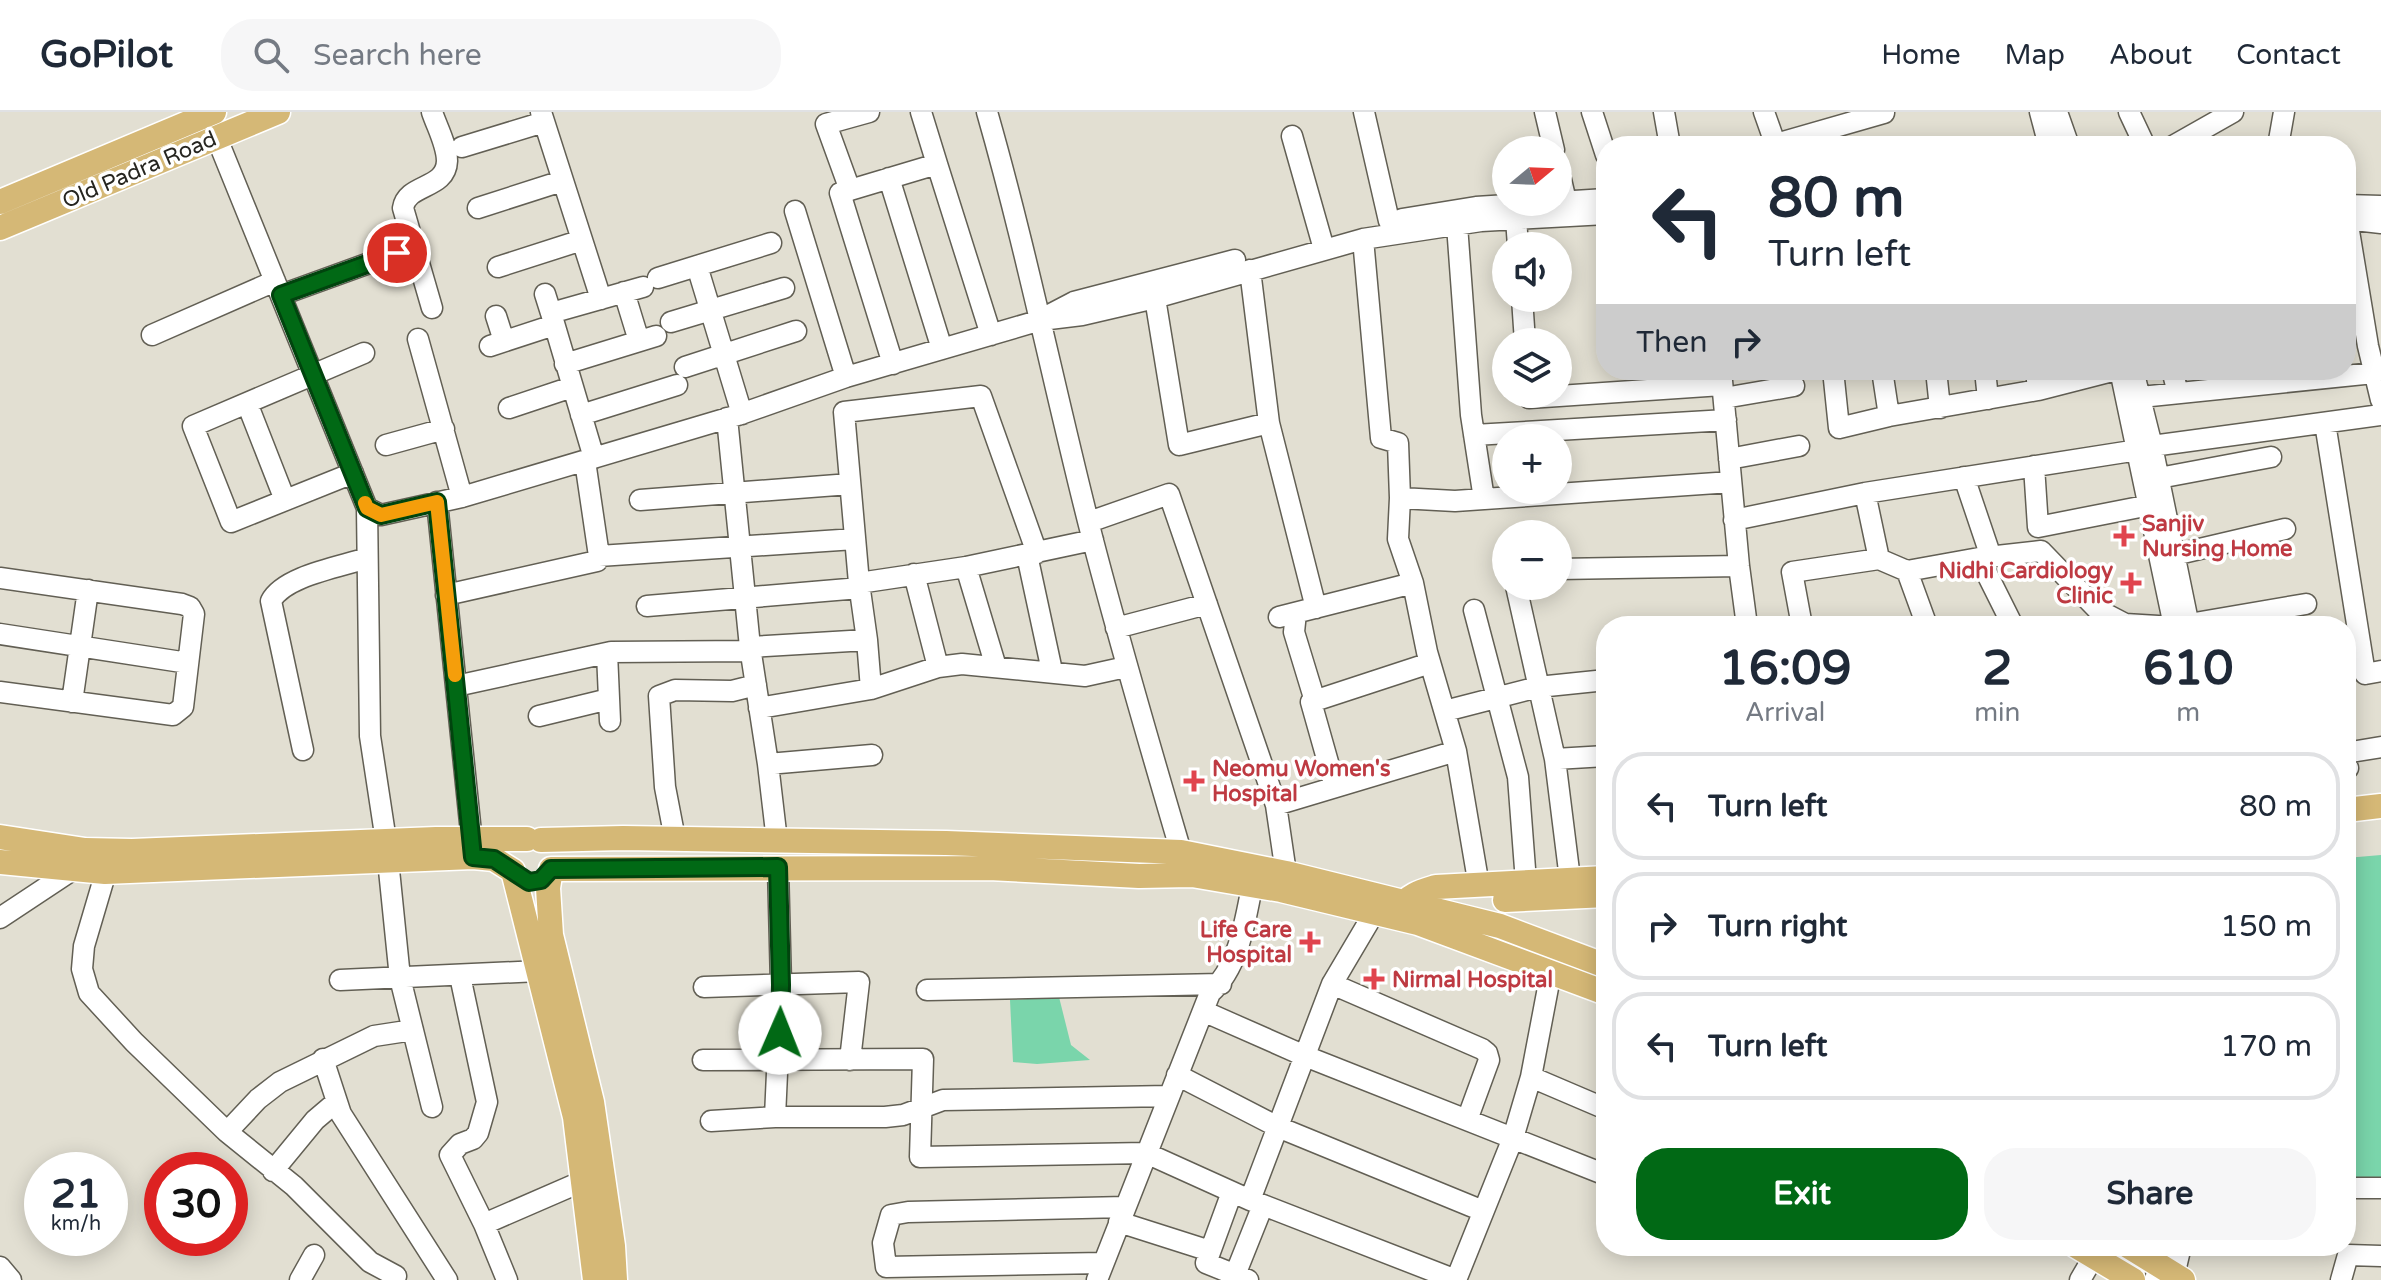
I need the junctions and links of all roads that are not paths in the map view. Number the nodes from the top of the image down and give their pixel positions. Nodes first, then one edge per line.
1 (278, 112) edge
2 (432, 112) edge
3 (921, 112) edge
4 (987, 112) edge
5 (1364, 112) edge
6 (1545, 112) edge
7 (1592, 112) edge
8 (1664, 112) edge
9 (1764, 112) edge
10 (2040, 112) edge
11 (2057, 112) edge
12 (2129, 112) edge
13 (2233, 112) edge
14 (2284, 112) edge
15 (1884, 113) edge
16 (856, 114) edge
17 (542, 117) edge
18 (215, 124) edge
19 (1292, 136) dead end
20 (1551, 136) edge
21 (1600, 136) edge
22 (1668, 136) edge
23 (1773, 136) edge
24 (1806, 136) edge
25 (2046, 136) edge
26 (2065, 136) edge
27 (2140, 136) edge
28 (2191, 136) edge
29 (2280, 136) edge
30 (462, 147) dead end
31 (937, 164) junction
32 (889, 178) junction
33 (562, 181) junction
34 (850, 190) junction
35 (1596, 200) edge
36 (1572, 201) edge
37 (0, 202) edge
38 (1492, 206) edge
39 (2381, 206) edge
40 (478, 208) dead end
41 (795, 211) dead end
42 (2356, 212) edge
43 (1596, 215) edge
44 (2356, 217) edge
45 (1516, 219) junction
46 (1389, 221) junction
47 (2381, 223) edge
48 (1457, 225) junction
49 (0, 228) edge
50 (1517, 232) edge
51 (1363, 239) junction
52 (582, 240) junction
53 (771, 243) dead end
54 (1323, 244) junction
55 (397, 253) dead end
56 (2356, 256) edge
57 (697, 266) junction
58 (498, 267) dead end
59 (1250, 270) junction
60 (642, 286) junction
61 (278, 288) junction
62 (784, 288) dead end
63 (1155, 298) junction
64 (601, 299) junction
65 (432, 308) dead end
66 (710, 310) junction
67 (550, 311) junction
68 (496, 316) dead end
69 (1041, 320) junction
70 (2373, 327) edge
71 (796, 331) dead end
72 (655, 333) junction
73 (152, 335) dead end
74 (991, 335) junction
75 (418, 339) dead end
76 (942, 349) junction
77 (364, 353) dead end
78 (724, 355) junction
79 (565, 364) junction
80 (893, 364) junction
81 (2356, 373) edge
82 (2374, 373) junction
83 (313, 375) junction
84 (846, 377) junction
85 (1834, 380) edge
86 (1884, 380) edge
87 (1937, 380) edge
88 (1986, 380) edge
89 (2037, 380) edge
90 (2121, 380) edge
91 (2136, 380) edge
92 (2175, 380) edge
93 (2234, 380) edge
94 (1722, 384) edge
95 (1794, 386) dead end
96 (572, 387) junction
97 (1572, 393) edge
98 (2178, 393) junction
99 (2141, 397) junction
100 (1988, 399) junction
101 (2381, 400) edge
102 (247, 403) junction
103 (509, 408) dead end
104 (1940, 408) junction
105 (581, 415) junction
106 (2381, 415) edge
107 (735, 416) junction
108 (1889, 416) junction
109 (1726, 420) junction
110 (1269, 423) junction
111 (2325, 423) junction
112 (444, 429) junction
113 (1572, 432) edge
114 (1474, 435) junction
115 (1492, 435) edge
116 (386, 445) dead end
117 (1799, 446) dead end
118 (2145, 448) junction
119 (2271, 457) dead end
120 (590, 459) junction
121 (1729, 459) junction
122 (2034, 466) junction
123 (353, 473) junction
124 (1964, 477) junction
125 (2159, 478) junction
126 (1731, 482) junction
127 (850, 484) junction
128 (1572, 490) edge
129 (735, 493) junction
130 (1865, 493) junction
131 (462, 497) junction
132 (1400, 498) junction
133 (1492, 498) edge
134 (1484, 499) junction
135 (285, 500) junction
136 (640, 500) dead end
137 (437, 502) junction
138 (2150, 505) junction
139 (367, 508) junction
140 (1734, 520) junction
141 (2285, 529) dead end
142 (1091, 531) junction
143 (855, 539) junction
144 (740, 545) junction
145 (1032, 554) junction
146 (2174, 555) junction
147 (599, 556) junction
148 (367, 558) junction
149 (1985, 558) junction
150 (1879, 559) junction
151 (1739, 566) junction
152 (966, 567) junction
153 (1572, 569) edge
154 (1907, 571) junction
155 (914, 574) junction
156 (0, 578) edge
157 (1413, 583) junction
158 (859, 585) junction
159 (88, 590) junction
160 (446, 595) junction
161 (745, 598) junction
162 (1519, 600) edge
163 (1207, 604) junction
164 (2306, 604) dead end
165 (647, 606) dead end
166 (1474, 610) dead end
167 (1297, 613) junction
168 (1746, 616) edge
169 (1800, 616) edge
170 (1923, 616) edge
171 (2009, 616) edge
172 (2110, 616) edge
173 (2181, 616) edge
174 (2183, 616) edge
175 (2279, 616) edge
176 (2356, 616) edge
177 (2356, 618) edge
178 (1116, 628) junction
179 (0, 634) edge
180 (867, 640) junction
181 (80, 646) junction
182 (750, 649) junction
183 (607, 653) junction
184 (188, 663) junction
185 (1430, 663) junction
186 (938, 667) junction
187 (996, 667) junction
188 (1126, 667) junction
189 (1052, 671) junction
190 (2381, 671) edge
191 (1596, 681) edge
192 (756, 685) junction
193 (456, 686) junction
194 (1538, 687) junction
195 (871, 689) junction
196 (0, 692) edge
197 (1497, 698) junction
198 (609, 699) junction
199 (1315, 701) junction
200 (72, 702) junction
201 (759, 708) junction
202 (1445, 711) junction
203 (539, 716) dead end
204 (610, 721) dead end
205 (2381, 747) edge
206 (303, 750) dead end
207 (1456, 751) junction
208 (872, 755) dead end
209 (1596, 757) edge
210 (1555, 759) junction
211 (2356, 759) edge
212 (768, 764) junction
213 (1335, 787) junction
214 (1276, 805) junction
215 (2381, 806) edge
216 (2356, 809) edge
217 (2381, 823) edge
218 (2356, 825) edge
219 (0, 837) edge
220 (534, 839) junction
221 (675, 839) junction
222 (777, 841) junction
223 (472, 848) junction
224 (387, 851) junction
225 (96, 860) junction
226 (0, 862) edge
227 (1181, 864) junction
228 (778, 867) junction
229 (551, 869) junction
230 (513, 871) junction
231 (1286, 873) junction
232 (1254, 876) junction
233 (1596, 878) edge
234 (1570, 879) junction
235 (1526, 882) junction
236 (1479, 886) junction
237 (1596, 895) edge
238 (1404, 913) junction
239 (0, 918) edge
240 (1596, 962) edge
241 (539, 971) junction
242 (1551, 972) junction
243 (460, 976) junction
244 (400, 978) junction
245 (340, 980) dead end
246 (1221, 984) junction
247 (1332, 984) junction
248 (781, 985) junction
249 (704, 987) dead end
250 (1596, 989) edge
251 (927, 990) dead end
252 (1203, 1011) junction
253 (413, 1030) junction
254 (1305, 1056) junction
255 (323, 1059) junction
256 (703, 1060) dead end
257 (780, 1060) junction
258 (850, 1060) junction
259 (1177, 1075) junction
260 (1531, 1077) junction
261 (1169, 1096) junction
262 (335, 1103) junction
263 (1596, 1105) edge
264 (432, 1107) dead end
265 (922, 1107) junction
266 (775, 1117) junction
267 (1467, 1120) junction
268 (711, 1121) dead end
269 (1278, 1127) junction
270 (227, 1132) junction
271 (1513, 1138) junction
272 (1146, 1153) junction
273 (273, 1171) junction
274 (1596, 1171) edge
275 (583, 1181) junction
276 (2356, 1188) edge
277 (2381, 1188) edge
278 (1248, 1199) junction
279 (1483, 1211) junction
280 (1122, 1215) junction
281 (484, 1224) junction
282 (314, 1255) dead end
283 (2356, 1255) edge
284 (2084, 1256) edge
285 (2093, 1256) edge
286 (2144, 1256) edge
287 (2348, 1256) edge
288 (2381, 1256) edge
289 (0, 1267) edge
290 (1225, 1271) edge
291 (2168, 1271) edge
292 (396, 1276) dead end
293 (1099, 1276) edge
294 (1448, 1278) edge
295 (11, 1280) edge
296 (300, 1280) edge
297 (447, 1280) edge
298 (507, 1280) edge
299 (595, 1280) edge
300 (615, 1280) edge
301 (2080, 1280) edge
302 (2133, 1280) edge
303 (2341, 1280) edge

1 - 18 main road, Old Padra Road
2 - 65 street
3 - 31 street
4 - 69 street
5 - 46 street
6 - 20 street
7 - 21 street
8 - 22 street
9 - 23 street
10 - 25 street
11 - 26 street
12 - 27 street
13 - 28 street
14 - 29 street
15 - 24 street
16 - 34 street
17 - 30 street
17 - 33 street
18 - 37 main road, Old Padra Road
18 - 49 main road, Old Padra Road
18 - 61 street
19 - 54 street
31 - 32 street
31 - 74 street
32 - 34 street
32 - 76 street
33 - 40 street
33 - 52 street
34 - 80 street
35 - 36 street
38 - 46 street
39 - 42 street
41 - 84 street
43 - 45 street
44 - 47 street
45 - 48 street
45 - 50 street
46 - 54 street
48 - 51 street
48 - 114 street
51 - 54 street
51 - 132 street
52 - 58 street
52 - 64 street
53 - 57 street
54 - 59 street
54 - 69 street
55 - 61 street
56 - 70 street
57 - 60 street
57 - 66 street
59 - 63 street
59 - 110 street
60 - 64 street
60 - 72 street
61 - 73 street
61 - 83 street
62 - 66 street
63 - 69 street
63 - 110 street
64 - 67 street
66 - 72 street
66 - 78 street
67 - 68 street
67 - 79 street
69 - 74 street
69 - 142 street
70 - 82 street
71 - 78 street
72 - 79 street
74 - 76 street
75 - 112 street
76 - 80 street
77 - 83 street
78 - 105 street
78 - 107 street
79 - 96 street
80 - 84 street
81 - 82 street
82 - 101 street
83 - 102 street
83 - 123 street
84 - 107 street
85 - 108 street
86 - 108 street
87 - 104 street
88 - 100 street
89 - 100 street
90 - 118 street
91 - 99 street
92 - 98 street
93 - 98 street
94 - 95 street
94 - 97 street
94 - 109 street
96 - 103 street
96 - 105 street
98 - 99 street
99 - 118 street
100 - 104 street
102 - 135 street
102 - 135 street
104 - 108 street
105 - 120 street
106 - 111 street
107 - 120 street
107 - 129 street
109 - 113 street
109 - 121 street
110 - 167 street
111 - 118 street
111 - 176 street
112 - 116 street
112 - 131 street
114 - 115 street
114 - 134 street
117 - 121 street
118 - 122 street
118 - 125 street
118 - 138 street
119 - 125 street
120 - 131 street
120 - 147 street
121 - 126 street
122 - 124 street
122 - 138 street
123 - 135 street
123 - 139 street
124 - 130 street
124 - 149 street
125 - 146 street
126 - 128 street
126 - 140 street
127 - 129 street
127 - 143 street
127 - 145 street
129 - 136 street
129 - 144 street
130 - 140 street
130 - 150 street
131 - 137 street
132 - 134 street
132 - 157 street
133 - 134 street
137 - 139 street
137 - 160 street
138 - 173 street
139 - 148 street
140 - 151 street
141 - 146 street
142 - 145 street
142 - 163 street
142 - 178 street
143 - 144 street
143 - 158 street
144 - 147 street
144 - 161 street
145 - 152 street
145 - 189 street
146 - 174 street
147 - 160 street
148 - 206 street
148 - 224 street
149 - 154 street
149 - 171 street
149 - 172 street
150 - 154 street
150 - 169 street
151 - 153 street
151 - 168 street
152 - 155 street
152 - 187 street
154 - 170 street
155 - 158 street
155 - 186 street
156 - 159 street
157 - 167 street
157 - 185 street
158 - 161 street
158 - 180 street
159 - 181 street
159 - 184 street
160 - 193 street
161 - 165 street
161 - 182 street
162 - 194 street
163 - 178 street
163 - 214 street
164 - 175 street
166 - 197 street
167 - 199 street
177 - 190 street
178 - 188 street
179 - 181 street
180 - 182 street
180 - 195 street
181 - 184 street
181 - 200 street
182 - 183 street
182 - 192 street
183 - 193 street
183 - 198 street
184 - 200 street
185 - 199 street
185 - 202 street
186 - 187 street
186 - 195 street
187 - 189 street
188 - 189 street
188 - 227 street
191 - 194 street
192 - 201 street
192 - 221 street
193 - 223 street
194 - 197 street
194 - 210 street
195 - 201 street
196 - 200 street
197 - 202 street
197 - 235 street
198 - 203 street
198 - 204 street
199 - 213 street
201 - 212 street
202 - 207 street
205 - 211 street
207 - 213 street
207 - 236 street
208 - 212 street
209 - 210 street
210 - 234 street
212 - 222 street
213 - 214 street
214 - 231 street
215 - 216 main road
217 - 218 main road
219 - 225 main road
220 - 221 main road
220 - 223 main road
220 - 229 main road
220 - 230 main road
221 - 222 main road
222 - 227 main road
223 - 224 main road
223 - 230 main road
224 - 225 main road
224 - 244 street
225 - 226 main road
225 - 239 street
225 - 270 street
227 - 228 main road
227 - 232 main road
228 - 229 main road
228 - 248 street
229 - 230 main road
229 - 300 main road
230 - 241 main road
231 - 232 main road
231 - 238 main road
232 - 238 main road
232 - 246 street
233 - 234 main road
234 - 235 main road
235 - 236 main road
236 - 238 main road
237 - 238 main road
238 - 240 main road
238 - 242 main road
238 - 247 street
241 - 243 street
241 - 275 main road
242 - 250 main road
242 - 260 street
243 - 244 street
243 - 281 street
244 - 245 street
244 - 253 street
246 - 251 street
246 - 252 street
247 - 254 street
247 - 267 street
248 - 249 street
248 - 257 street
248 - 258 street
252 - 254 street
252 - 259 street
253 - 255 street
253 - 264 street
254 - 267 street
254 - 269 street
255 - 262 street
255 - 270 street
256 - 257 street
257 - 258 street
257 - 266 street
258 - 265 street
259 - 261 street
259 - 269 street
260 - 263 street
260 - 271 street
261 - 265 street
261 - 272 street
262 - 273 street
262 - 297 street
265 - 266 street
265 - 272 street
266 - 268 street
267 - 271 street
269 - 278 street
269 - 279 street
270 - 273 street
271 - 274 street
271 - 279 street
272 - 278 street
272 - 280 street
273 - 292 street
275 - 281 street
275 - 299 main road
276 - 277 street
278 - 290 street
278 - 290 street
278 - 294 street
279 - 294 street
280 - 290 street
280 - 293 street
280 - 293 street
281 - 298 street
282 - 296 street
283 - 288 street
284 - 301 street
285 - 302 main road
286 - 291 main road
287 - 303 street
289 - 295 street

